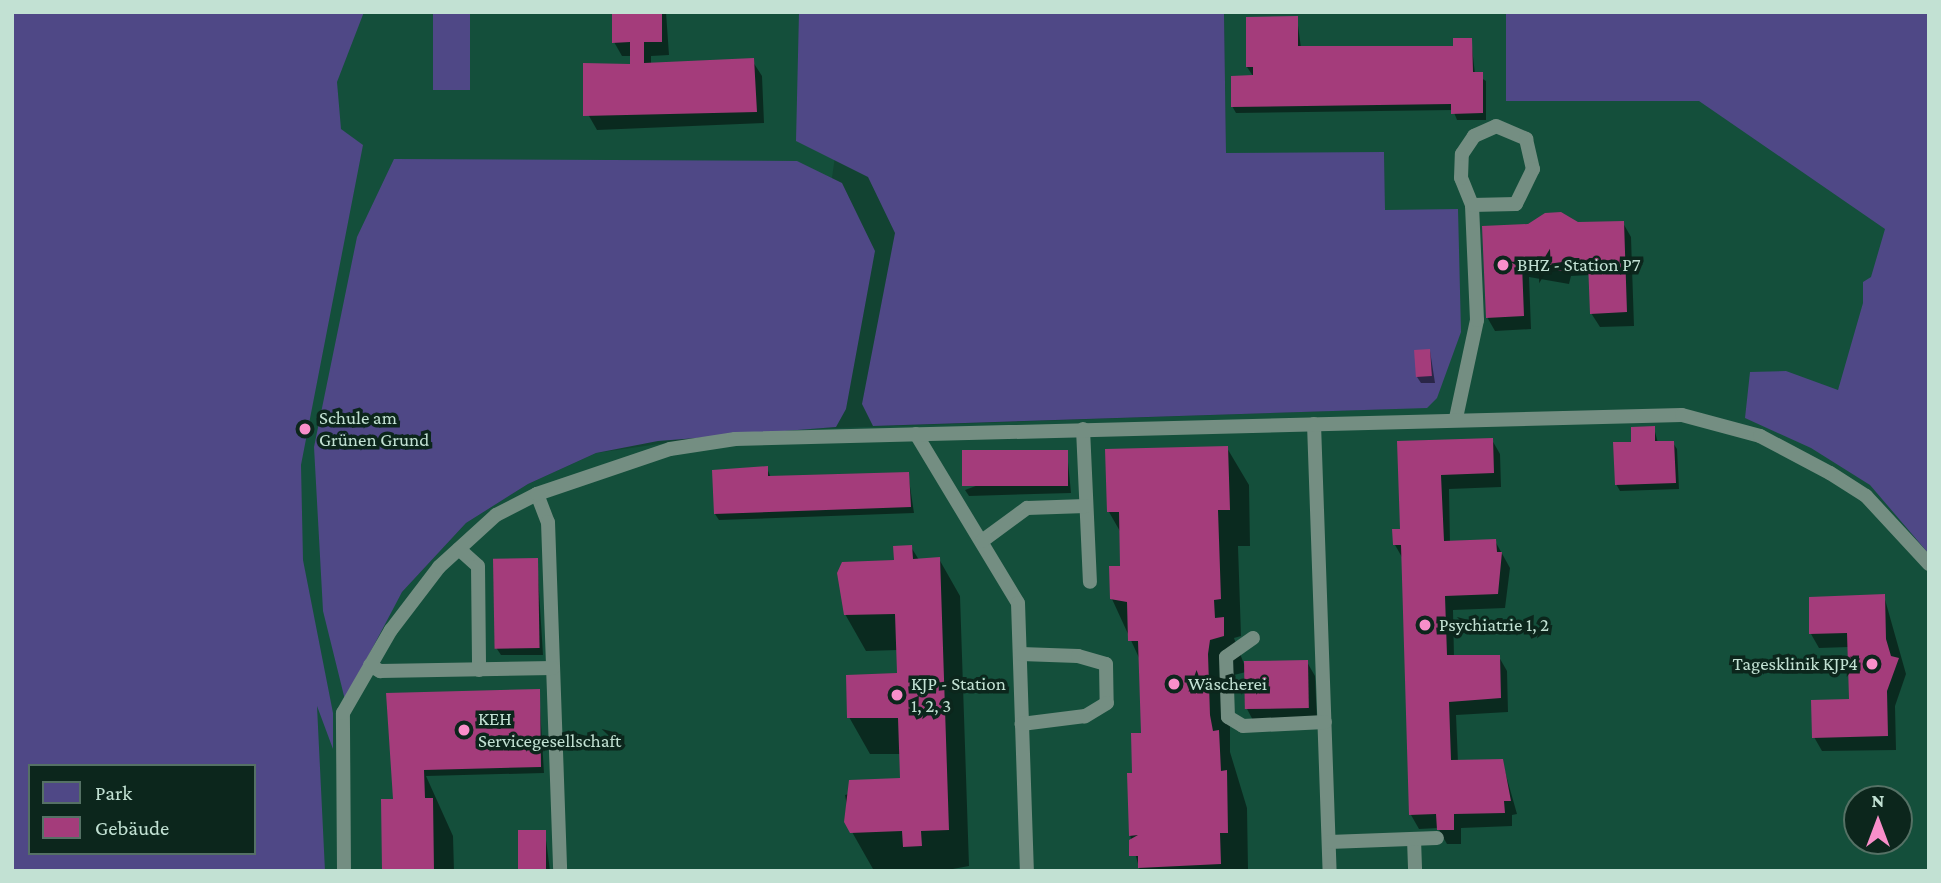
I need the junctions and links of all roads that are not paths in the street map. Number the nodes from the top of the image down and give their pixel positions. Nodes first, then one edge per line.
1 (1472, 205) junction
2 (1456, 418) junction
3 (1314, 424) junction
4 (1083, 429) junction
5 (916, 434) junction
6 (537, 494) junction
7 (1087, 506) junction
8 (982, 541) junction
9 (459, 549) junction
10 (1929, 565) edge
11 (1090, 582) dead end
12 (1253, 638) dead end
13 (1021, 654) junction
14 (370, 666) junction
15 (553, 668) junction
16 (479, 670) junction
17 (1325, 722) junction
18 (1022, 724) junction
19 (1437, 838) dead end
20 (1414, 839) junction
21 (1329, 842) junction
22 (344, 871) edge
23 (560, 871) edge
24 (1027, 871) edge
25 (1330, 871) edge
26 (1415, 871) edge

1 - 1 lane
1 - 2 lane
2 - 3 lane
2 - 10 lane
3 - 4 lane
3 - 17 lane
4 - 5 lane
4 - 7 lane
5 - 6 lane
5 - 8 lane
6 - 9 lane
6 - 15 lane
7 - 8 lane
7 - 11 lane
8 - 13 lane
9 - 14 lane
9 - 16 lane
12 - 17 lane
13 - 18 lane
13 - 18 lane
14 - 16 lane
14 - 22 lane
15 - 16 lane
15 - 23 lane
17 - 21 lane
18 - 24 lane
19 - 20 lane
20 - 21 lane
20 - 26 lane
21 - 25 lane

